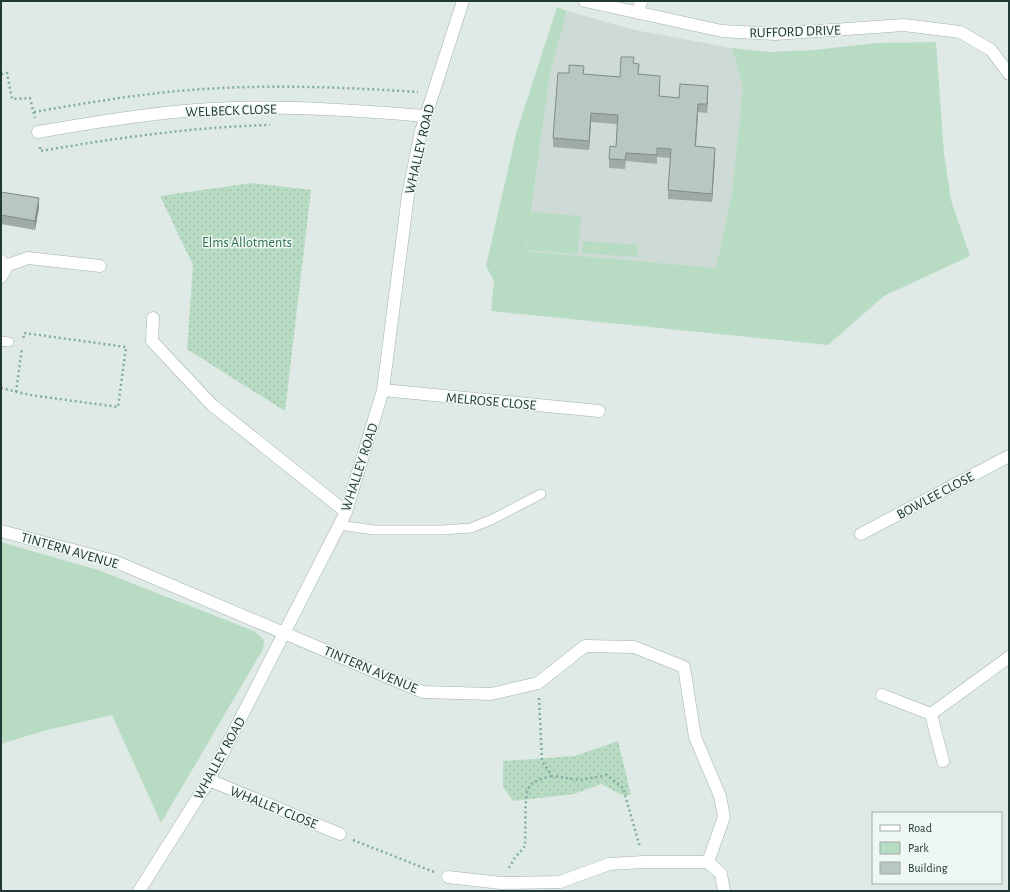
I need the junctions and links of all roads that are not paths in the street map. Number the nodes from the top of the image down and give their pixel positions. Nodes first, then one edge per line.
1 (463, 1) edge
2 (585, 1) edge
3 (641, 1) edge
4 (638, 13) junction
5 (1009, 74) edge
6 (426, 116) junction
7 (38, 132) road end
8 (4, 262) edge
9 (100, 266) dead end
10 (1, 277) edge
11 (153, 318) dead end
12 (383, 390) junction
13 (599, 411) dead end
14 (1009, 456) edge
15 (541, 494) dead end
16 (346, 512) junction
17 (339, 525) junction
18 (1, 531) edge
19 (862, 534) dead end
20 (285, 632) junction
21 (1009, 657) edge
22 (882, 695) dead end
23 (931, 714) junction
24 (942, 761) dead end
25 (209, 780) junction
26 (340, 834) road end
27 (708, 862) junction
28 (448, 878) road end
29 (139, 891) edge
30 (724, 891) edge

1 - 6 street, WHALLEY ROAD
2 - 4 street, RUFFORD DRIVE
3 - 4 street
4 - 5 street, RUFFORD DRIVE
6 - 7 street, WELBECK CLOSE
6 - 12 street, WHALLEY ROAD
8 - 9 street
8 - 10 street
11 - 16 street
12 - 13 street, MELROSE CLOSE
12 - 16 street, WHALLEY ROAD
14 - 19 street, BOWLEE CLOSE
15 - 17 lane
16 - 17 street, WHALLEY ROAD
17 - 20 street, WHALLEY ROAD
18 - 20 street, TINTERN AVENUE
20 - 25 street, WHALLEY ROAD
20 - 27 street, TINTERN AVENUE
21 - 23 street
22 - 23 street
23 - 24 street
25 - 26 street, WHALLEY CLOSE
25 - 29 street, WHALLEY ROAD
27 - 28 street
27 - 30 street

